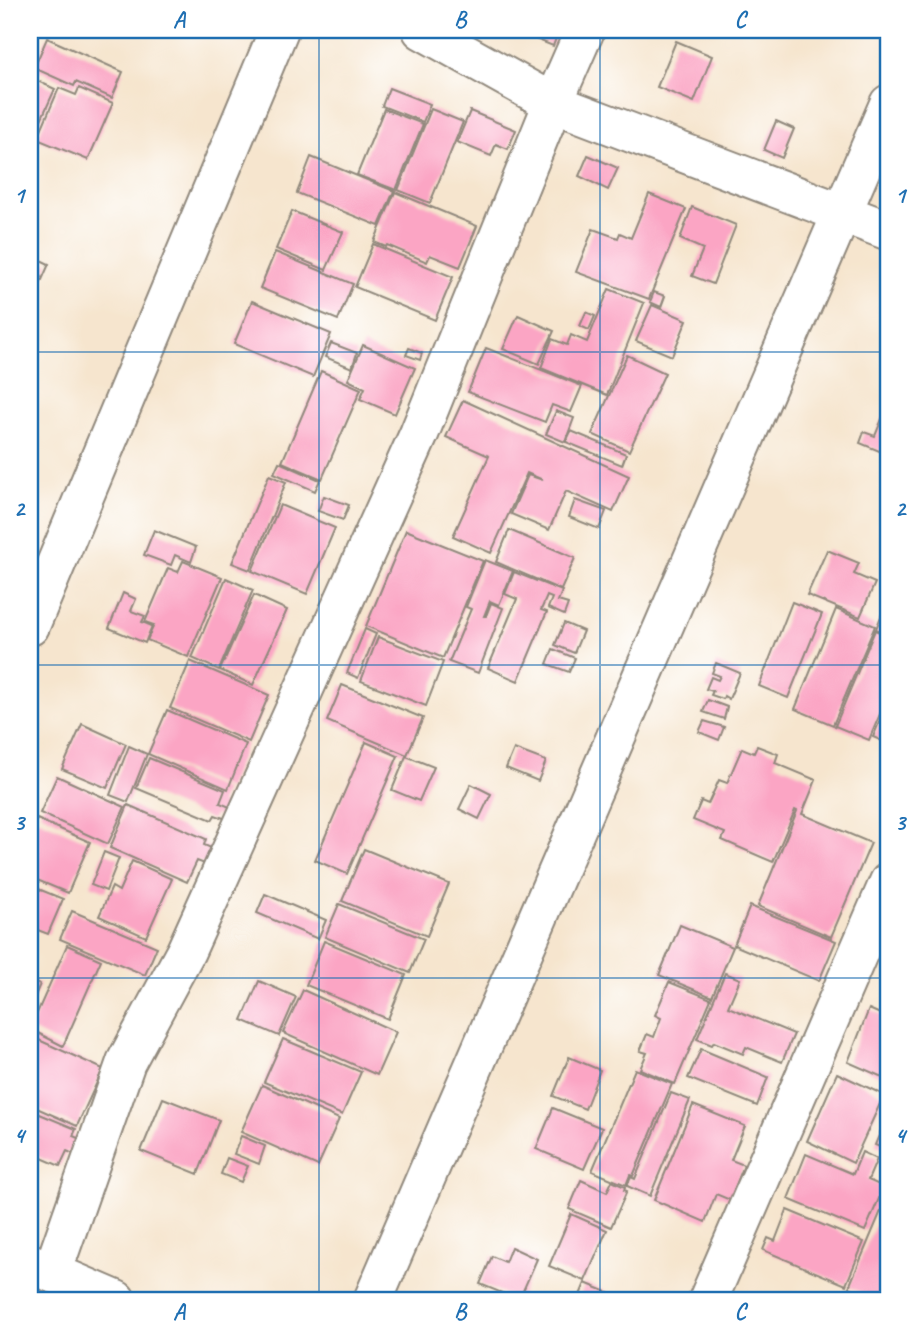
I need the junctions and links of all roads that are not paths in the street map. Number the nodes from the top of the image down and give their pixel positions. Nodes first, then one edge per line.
1 (279, 30) edge
2 (422, 30) edge
3 (585, 30) edge
4 (553, 103) junction
5 (889, 104) edge
6 (841, 211) junction
7 (889, 231) edge
8 (30, 626) edge
9 (889, 882) edge
10 (41, 1268) edge
11 (116, 1300) edge
12 (373, 1300) edge
13 (708, 1300) edge

1 - 8 street
2 - 4 street
3 - 4 street
4 - 6 street
4 - 10 street
5 - 6 street
6 - 7 street
6 - 12 street
9 - 13 street
10 - 11 street

